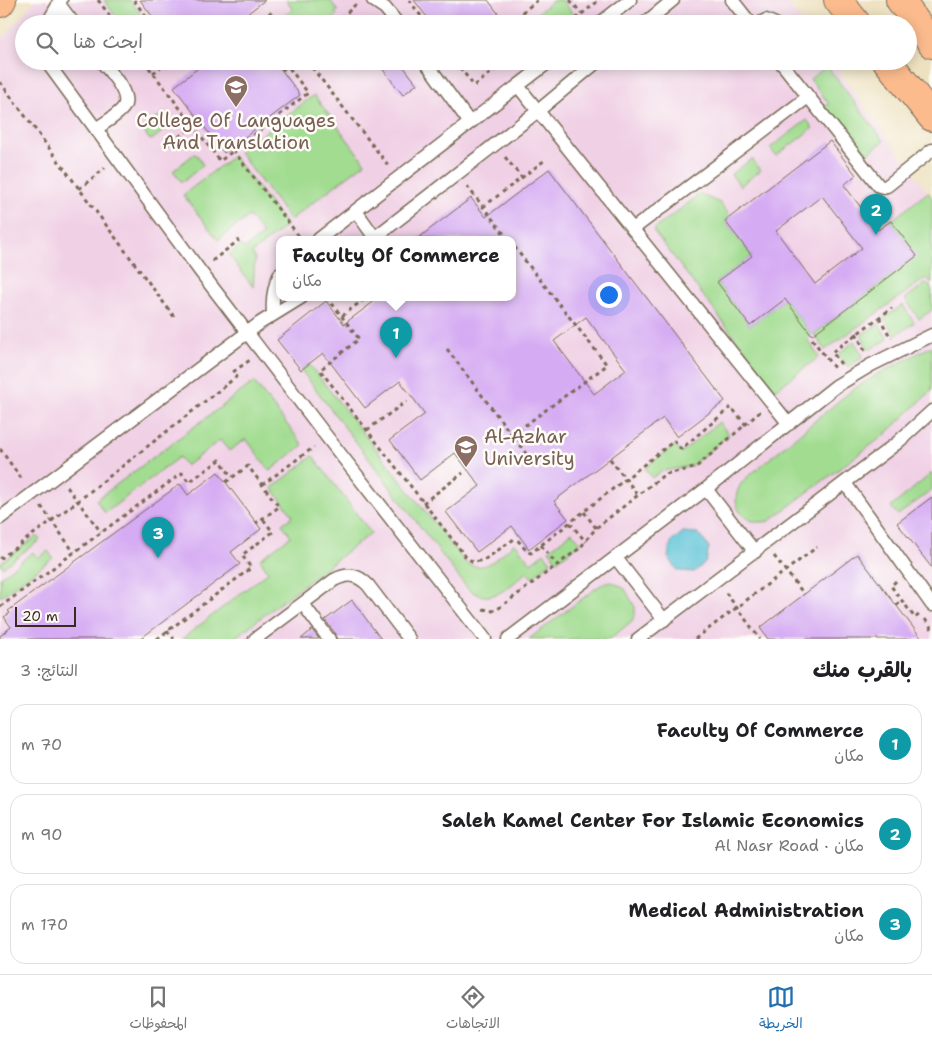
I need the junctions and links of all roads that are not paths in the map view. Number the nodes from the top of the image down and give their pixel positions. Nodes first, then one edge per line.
1 (373, 0) edge
2 (630, 0) edge
3 (673, 0) edge
4 (732, 0) edge
5 (838, 0) edge
6 (900, 0) edge
7 (60, 2) edge
8 (52, 15) edge
9 (68, 15) edge
10 (391, 15) edge
11 (611, 15) edge
12 (655, 15) edge
13 (743, 15) edge
14 (850, 15) edge
15 (911, 15) edge
16 (917, 23) edge
17 (932, 44) edge
18 (53, 70) edge
19 (108, 70) edge
20 (432, 70) edge
21 (538, 70) edge
22 (587, 70) edge
23 (791, 70) edge
24 (894, 70) edge
25 (518, 86) junction
26 (808, 96) junction
27 (538, 111) junction
28 (932, 118) edge
29 (470, 123) junction
30 (96, 129) junction
31 (932, 150) edge
32 (356, 211) junction
33 (633, 229) junction
34 (323, 236) edge
35 (373, 236) edge
36 (377, 236) edge
37 (276, 283) edge
38 (296, 301) edge
39 (273, 313) junction
40 (247, 332) junction
41 (932, 335) edge
42 (929, 417) edge
43 (789, 424) junction
44 (845, 482) junction
45 (706, 490) junction
46 (0, 518) edge
47 (760, 548) junction
48 (616, 558) junction
49 (303, 604) junction
50 (932, 605) edge
51 (664, 620) junction
52 (263, 637) edge
53 (329, 639) edge
54 (409, 639) edge
55 (485, 639) edge
56 (508, 639) edge
57 (638, 639) edge

1 - 10 lane
2 - 11 lane
3 - 12 lane
4 - 13 lane
5 - 14 highway
6 - 15 highway
7 - 8 lane
7 - 9 lane
16 - 17 highway
18 - 30 lane
19 - 30 lane
20 - 29 lane
21 - 25 lane
22 - 27 lane
23 - 26 lane
24 - 28 highway
25 - 27 lane
25 - 29 lane
26 - 31 lane
26 - 33 lane
27 - 33 lane
27 - 36 lane
29 - 32 lane
30 - 40 lane
32 - 34 lane
32 - 35 lane
33 - 43 lane
37 - 39 lane
38 - 39 lane
39 - 40 lane
40 - 46 lane
40 - 55 lane
41 - 43 lane
42 - 44 lane
43 - 45 lane
44 - 47 lane
44 - 50 lane
45 - 47 lane
45 - 48 lane
47 - 51 lane
48 - 51 lane
48 - 56 lane
49 - 52 lane
49 - 53 lane
49 - 54 lane
51 - 57 lane

